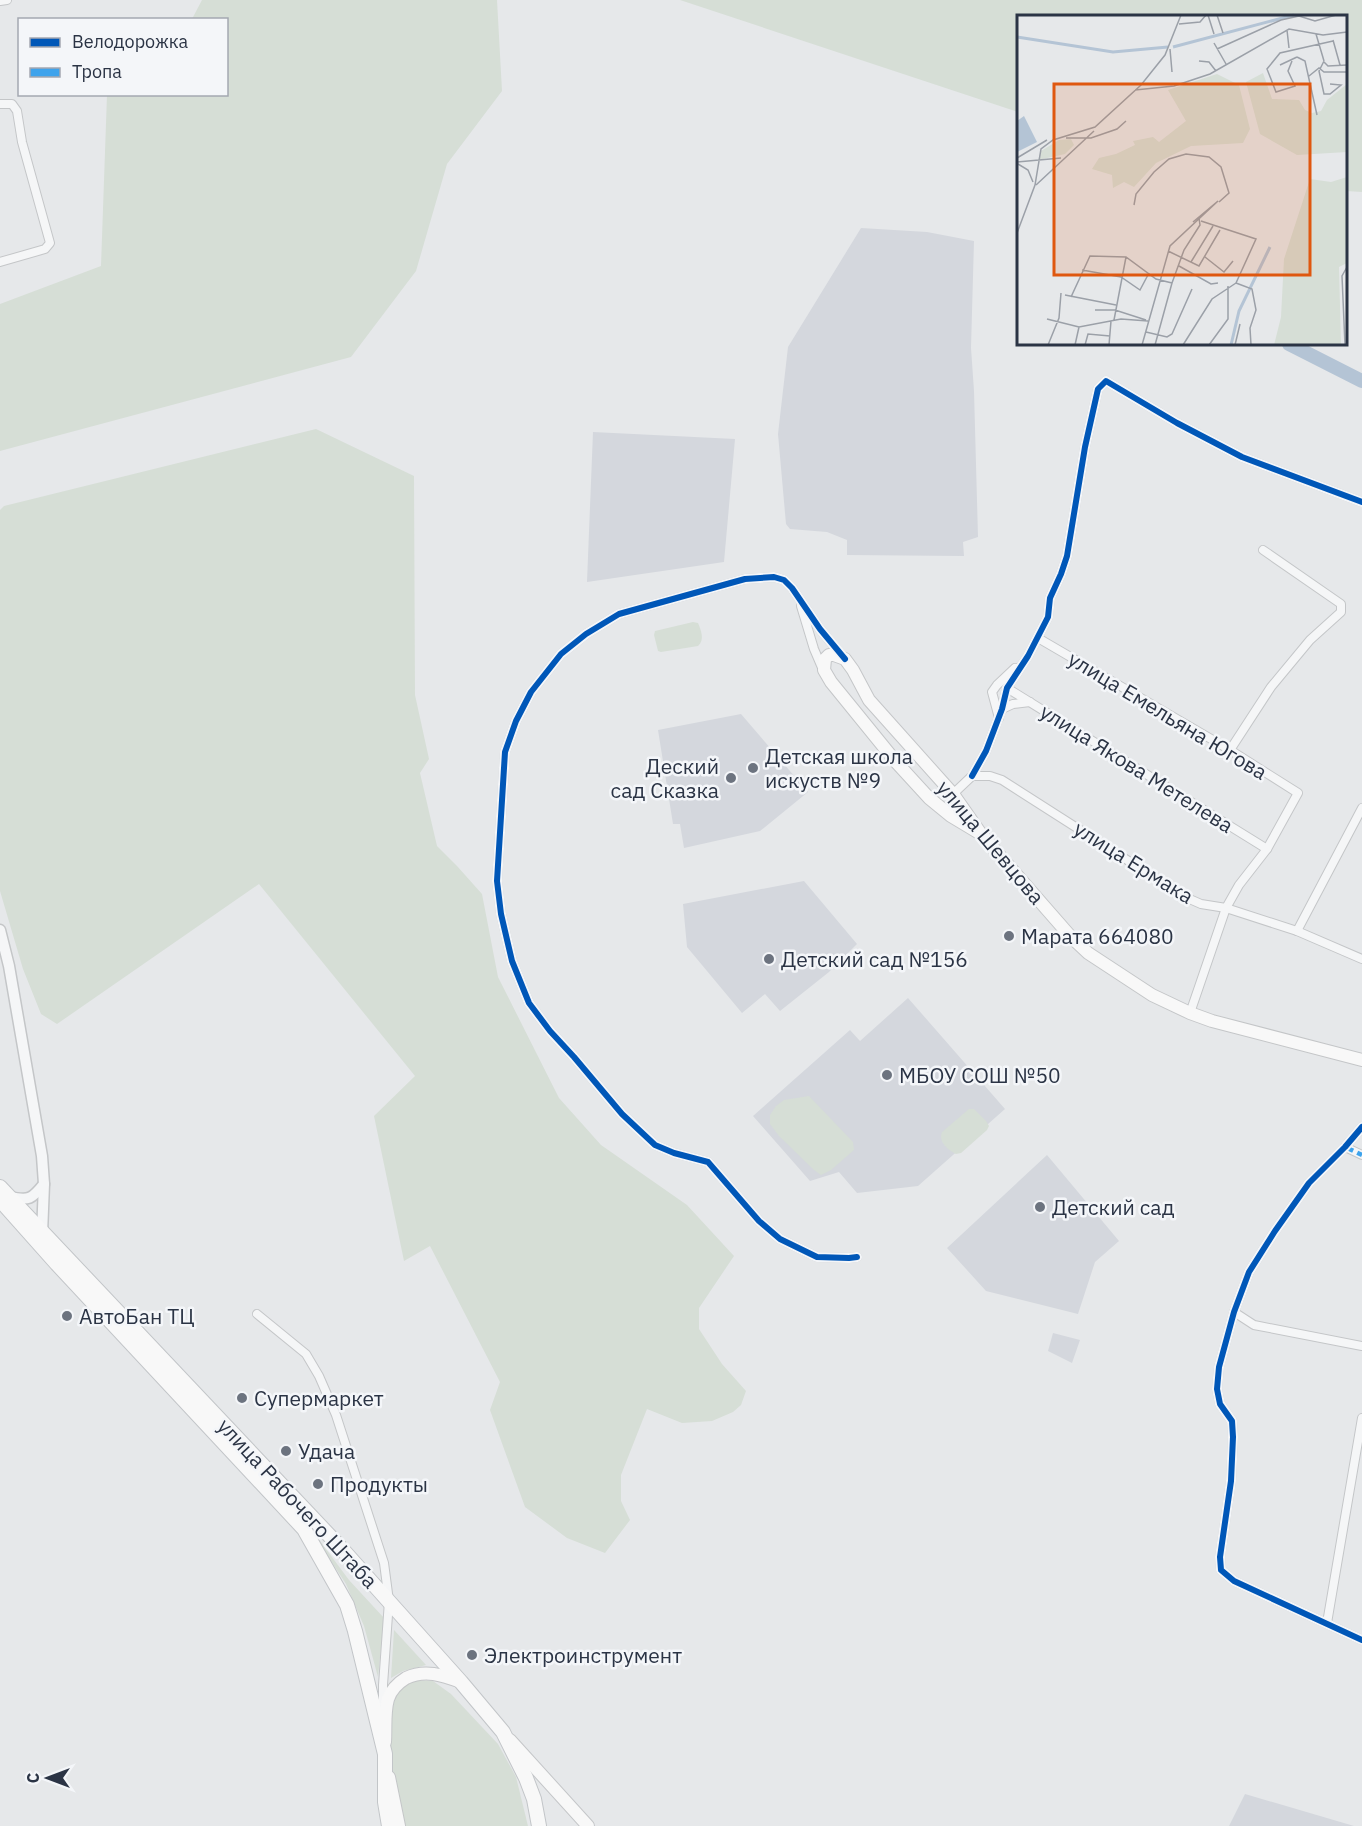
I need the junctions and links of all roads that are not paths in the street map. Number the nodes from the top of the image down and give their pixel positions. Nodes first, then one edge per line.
1 (7, 0) edge
2 (0, 1) edge
3 (0, 104) edge
4 (0, 262) edge
5 (1362, 502) edge
6 (1263, 550) dead end
7 (799, 599) junction
8 (1038, 638) junction
9 (1028, 656) junction
10 (845, 659) junction
11 (824, 670) junction
12 (1007, 688) junction
13 (1030, 702) junction
14 (1001, 713) junction
15 (1230, 750) junction
16 (972, 776) junction
17 (953, 794) junction
18 (1362, 808) edge
19 (981, 834) junction
20 (1267, 849) junction
21 (1226, 908) junction
22 (0, 930) edge
23 (1297, 931) junction
24 (1362, 959) edge
25 (1190, 1013) junction
26 (1362, 1060) edge
27 (1362, 1127) edge
28 (1345, 1147) junction
29 (1362, 1155) edge
30 (44, 1184) junction
31 (3, 1195) edge
32 (24, 1227) junction
33 (43, 1230) junction
34 (41, 1246) junction
35 (857, 1257) dead end
36 (1234, 1312) junction
37 (257, 1314) dead end
38 (1362, 1346) edge
39 (1362, 1418) edge
40 (389, 1601) junction
41 (1326, 1623) junction
42 (1362, 1640) edge
43 (461, 1682) junction
44 (503, 1732) junction
45 (385, 1754) junction
46 (389, 1826) edge
47 (399, 1826) edge
48 (539, 1826) edge
49 (588, 1826) edge

1 - 2 street
3 - 4 street
5 - 8 street
6 - 15 street
7 - 10 street, улица Шевцова
7 - 11 street
7 - 35 street, улица Шевцова
8 - 9 street
8 - 15 street, улица Емельяна Югова
9 - 12 street
9 - 14 street
10 - 11 main road
10 - 17 main road, улица Шевцова
11 - 19 main road
12 - 13 street, улица Якова Метелева
12 - 14 street
13 - 14 street
13 - 20 street, улица Якова Метелева
14 - 16 street
15 - 20 street, улица Емельяна Югова
16 - 17 street
16 - 21 street, улица Ермака
17 - 19 main road, улица Шевцова
18 - 23 street
19 - 25 main road, улица Шевцова
20 - 21 street
21 - 23 street, улица Ермака
21 - 25 street
22 - 30 street
23 - 24 street, улица Ермака
25 - 26 main road, улица Шевцова
27 - 28 street
28 - 29 street
28 - 36 street
30 - 31 street
30 - 33 street
31 - 32 main road, улица Рабочего Штаба
31 - 33 main road, улица Рабочего Штаба
32 - 33 street
32 - 34 main road, улица Рабочего Штаба
33 - 34 street
33 - 40 main road, улица Рабочего Штаба
34 - 45 main road, улица Рабочего Штаба
36 - 38 street
36 - 41 street
37 - 40 street
39 - 41 street
40 - 43 main road, улица Рабочего Штаба
40 - 45 street
41 - 42 street
43 - 44 main road, улица Рабочего Штаба
43 - 45 main road
44 - 48 main road
44 - 49 main road, улица Рабочего Штаба
45 - 46 main road
45 - 47 main road, улица Рабочего Штаба

